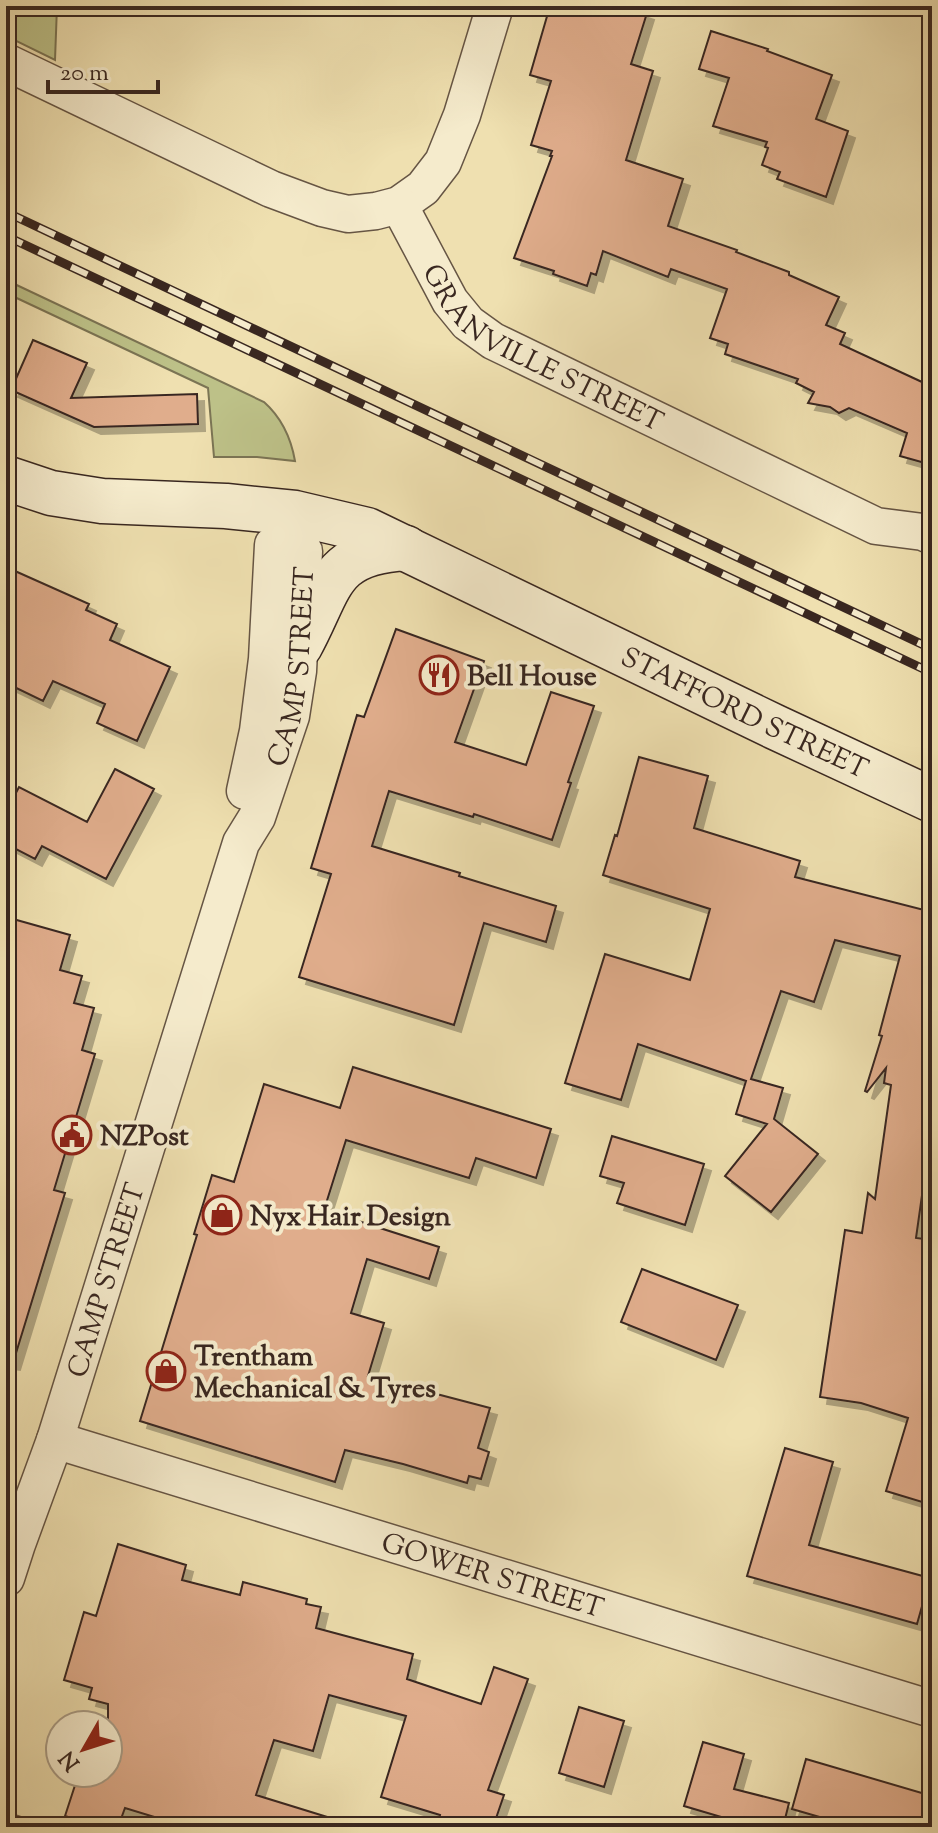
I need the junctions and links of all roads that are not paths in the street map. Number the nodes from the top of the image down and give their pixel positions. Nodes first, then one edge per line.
1 (495, 6) edge
2 (6, 62) edge
3 (399, 205) junction
4 (6, 478) edge
5 (293, 523) junction
6 (932, 536) edge
7 (406, 548) junction
8 (300, 646) junction
9 (932, 800) edge
10 (241, 843) junction
11 (55, 1440) junction
12 (6, 1578) edge
13 (932, 1709) edge
14 (6, 1822) edge
15 (21, 1827) edge

1 - 3 street
2 - 3 street
3 - 6 street, GRANVILLE STREET
4 - 5 street, STAFFORD STREET
5 - 7 street, STAFFORD STREET
5 - 8 street, CAMP STREET
5 - 10 street, CAMP STREET
7 - 8 street
7 - 9 street, STAFFORD STREET
8 - 10 street, CAMP STREET
10 - 11 street, CAMP STREET
11 - 12 street, CAMP STREET
11 - 13 street, GOWER STREET
14 - 15 lane

